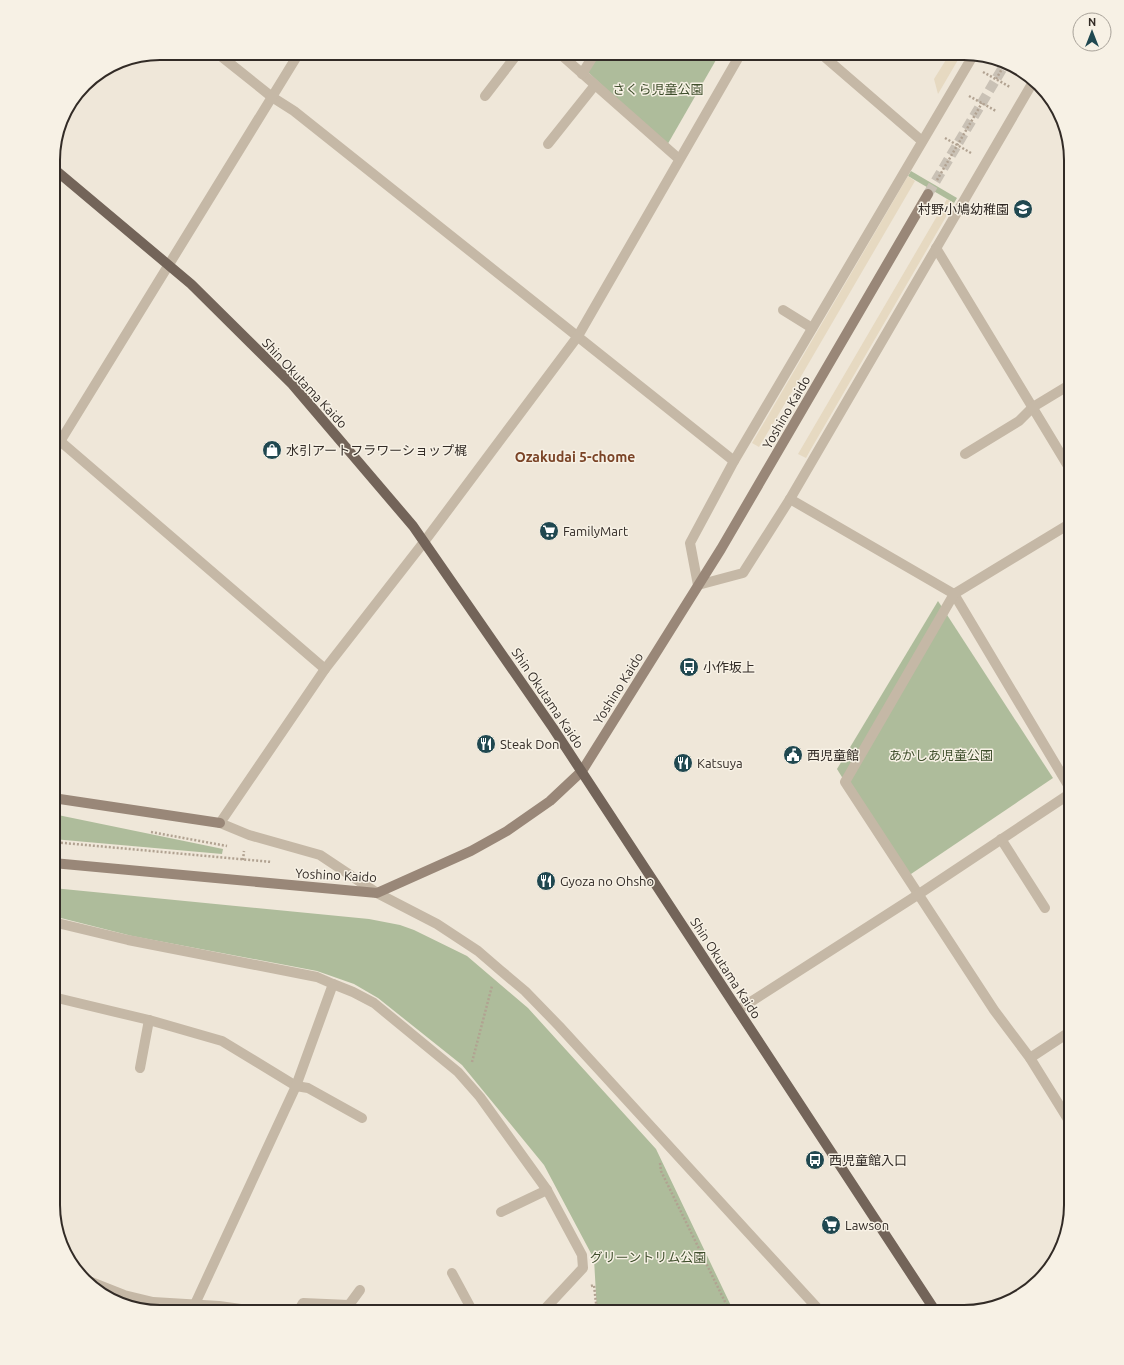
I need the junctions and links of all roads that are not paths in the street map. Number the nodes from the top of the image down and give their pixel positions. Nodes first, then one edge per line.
1 (226, 60) edge
2 (295, 60) edge
3 (513, 60) edge
4 (567, 60) edge
5 (591, 60) edge
6 (737, 60) edge
7 (828, 60) edge
8 (970, 60) edge
9 (582, 74) junction
10 (595, 85) junction
11 (1031, 86) edge
12 (486, 96) dead end
13 (272, 97) junction
14 (922, 141) junction
15 (548, 144) dead end
16 (680, 159) junction
17 (60, 174) edge
18 (928, 194) tunnel mouth
19 (936, 248) junction
20 (169, 265) junction
21 (783, 310) dead end
22 (812, 328) junction
23 (578, 336) junction
24 (1064, 388) edge
25 (1033, 407) junction
26 (60, 433) edge
27 (60, 441) edge
28 (965, 454) dead end
29 (1064, 459) edge
30 (734, 462) junction
31 (790, 499) junction
32 (1064, 527) edge
33 (424, 542) junction
34 (698, 585) junction
35 (954, 594) junction
36 (325, 669) junction
37 (582, 771) junction
38 (1064, 780) edge
39 (1064, 797) edge
40 (60, 799) edge
41 (220, 823) junction
42 (1001, 839) junction
43 (60, 865) edge
44 (377, 893) junction
45 (919, 894) junction
46 (1045, 908) dead end
47 (60, 924) edge
48 (333, 984) junction
49 (60, 999) edge
50 (738, 1010) junction
51 (149, 1020) junction
52 (1064, 1036) edge
53 (1030, 1058) junction
54 (140, 1068) dead end
55 (296, 1086) junction
56 (1064, 1113) edge
57 (362, 1118) dead end
58 (547, 1190) junction
59 (501, 1212) dead end
60 (452, 1272) dead end
61 (104, 1287) edge
62 (360, 1290) dead end
63 (147, 1304) edge
64 (194, 1304) junction
65 (173, 1305) edge
66 (203, 1305) edge
67 (302, 1305) edge
68 (349, 1305) edge
69 (349, 1305) edge
70 (469, 1305) edge
71 (548, 1305) edge
72 (815, 1305) edge
73 (931, 1305) edge

1 - 13 street
2 - 13 street
3 - 12 street
4 - 9 street
5 - 9 street
6 - 16 street
7 - 14 street
8 - 14 street
9 - 10 street
10 - 15 street
10 - 16 street
11 - 19 street
13 - 20 street
13 - 23 street
14 - 22 street
16 - 23 street
17 - 20 main road, Shin Okutama Kaido
18 - 34 main road, Yoshino Kaido
19 - 25 street
19 - 31 street
20 - 26 street
20 - 33 main road, Shin Okutama Kaido
21 - 22 street
22 - 30 street
23 - 30 street
23 - 33 street
24 - 25 street
25 - 28 street
25 - 29 street
27 - 36 street
30 - 34 street
31 - 34 street
31 - 35 street
32 - 35 street
33 - 36 street
33 - 37 main road, Shin Okutama Kaido
34 - 37 main road, Yoshino Kaido
35 - 38 street
35 - 45 street
36 - 41 street
37 - 44 main road, Yoshino Kaido
37 - 50 main road, Shin Okutama Kaido
39 - 42 street
40 - 41 main road
41 - 44 street
42 - 45 street
42 - 46 street
43 - 44 main road, Yoshino Kaido
44 - 72 street
45 - 50 street
45 - 53 street
47 - 48 street
48 - 55 street
48 - 58 street
49 - 51 street
50 - 73 main road, Shin Okutama Kaido
51 - 54 street
51 - 55 street
52 - 53 street
53 - 56 street
55 - 57 street
55 - 64 street
58 - 59 street
58 - 71 street
60 - 70 street
61 - 63 street
62 - 68 street
64 - 65 street
64 - 66 street
67 - 69 street

